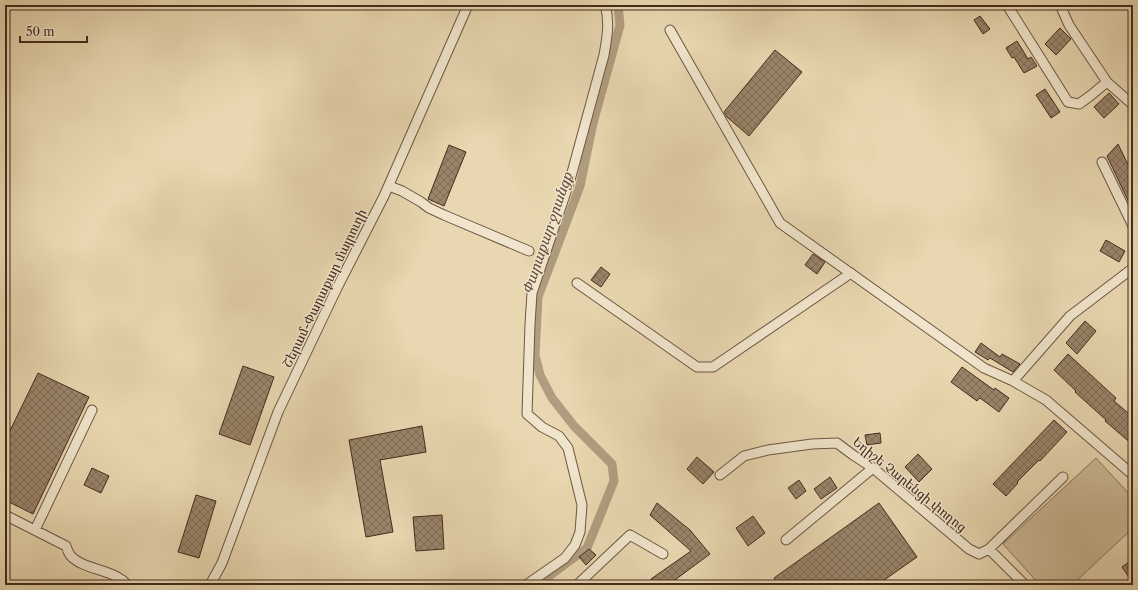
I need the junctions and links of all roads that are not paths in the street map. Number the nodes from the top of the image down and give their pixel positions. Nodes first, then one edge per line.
1 (468, 5) edge
2 (605, 5) edge
3 (1007, 5) edge
4 (1060, 5) edge
5 (670, 30) dead end
6 (1107, 82) junction
7 (1133, 105) edge
8 (1102, 162) dead end
9 (389, 186) junction
10 (1133, 226) edge
11 (529, 251) dead end
12 (1133, 268) edge
13 (851, 273) junction
14 (577, 283) dead end
15 (1013, 381) junction
16 (92, 410) dead end
17 (873, 468) junction
18 (720, 475) dead end
19 (1133, 475) edge
20 (1063, 477) dead end
21 (5, 515) edge
22 (35, 530) junction
23 (786, 540) dead end
24 (989, 549) junction
25 (663, 554) dead end
26 (127, 585) edge
27 (210, 585) edge
28 (526, 585) edge
29 (577, 585) edge
30 (1025, 585) edge

1 - 9 street, Շերամ-Փարաքար մայրուղի
2 - 28 street
3 - 6 street
4 - 6 street
5 - 13 street
6 - 7 street
8 - 10 street
9 - 11 street
9 - 27 street, Շերամ-Փարաքար մայրուղի
12 - 15 street
13 - 14 street
13 - 15 street
15 - 19 street
16 - 22 street
17 - 18 street, Եղիշե Չարենցի փողոց
17 - 23 street
17 - 24 street, Եղիշե Չարենցի փողոց
20 - 24 street
21 - 22 street
22 - 26 street
24 - 30 street
25 - 29 street

